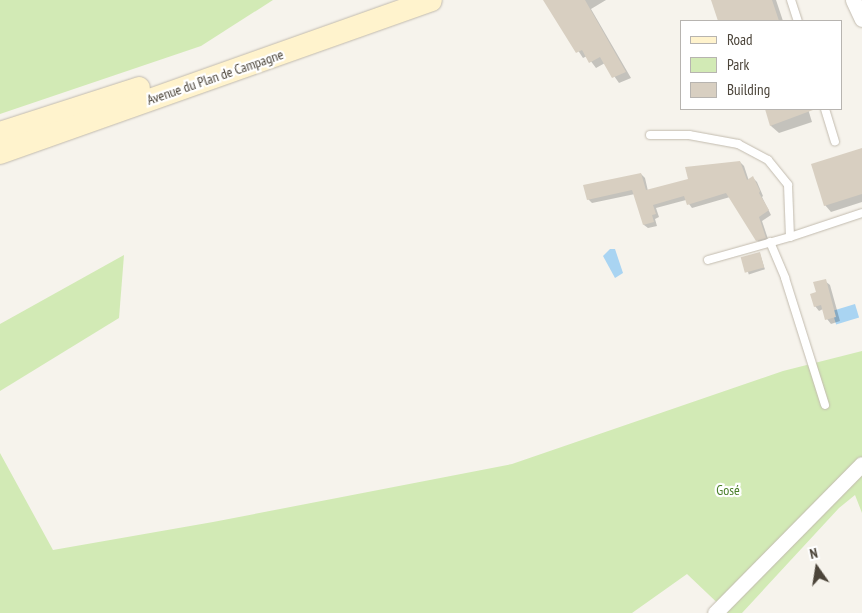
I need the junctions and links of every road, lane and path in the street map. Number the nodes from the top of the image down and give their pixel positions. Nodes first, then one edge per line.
1 (390, 0) edge
2 (431, 0) edge
3 (791, 0) edge
4 (853, 0) edge
5 (862, 19) edge
6 (798, 20) edge
7 (825, 110) edge
8 (0, 133) edge
9 (650, 135) dead end
10 (835, 142) dead end
11 (0, 154) edge
12 (862, 213) edge
13 (790, 237) junction
14 (770, 242) junction
15 (708, 260) dead end
16 (825, 405) dead end
17 (862, 464) edge
18 (715, 613) edge

1 - 8 main road, Avenue du Plan de Campagne
2 - 11 main road, Avenue du Plan de Campagne
3 - 6 lane
4 - 5 street
7 - 10 lane
9 - 13 lane
12 - 13 lane
13 - 14 lane
14 - 15 lane
14 - 16 lane
17 - 18 street

